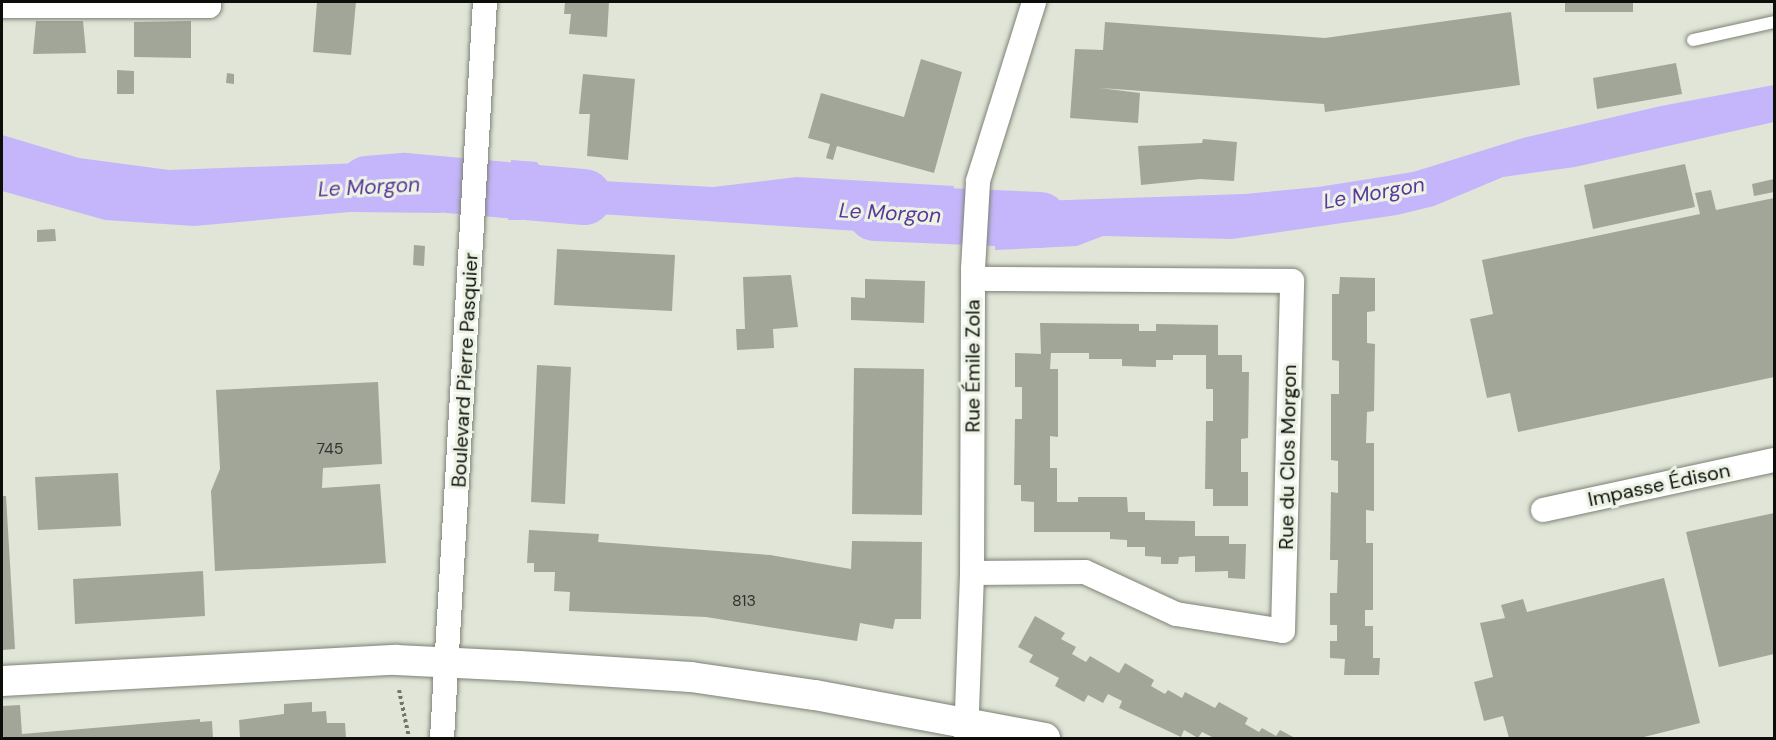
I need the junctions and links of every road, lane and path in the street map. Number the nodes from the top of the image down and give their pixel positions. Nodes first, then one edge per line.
1 (209, 2) edge
2 (485, 2) edge
3 (1034, 2) edge
4 (5, 5) edge
5 (1774, 22) edge
6 (1693, 40) dead end
7 (973, 274) junction
8 (1774, 460) edge
9 (1543, 510) dead end
10 (972, 573) junction
11 (450, 662) junction
12 (2, 681) edge
13 (966, 732) edge
14 (442, 738) edge
15 (1045, 738) edge

1 - 4 street
2 - 11 street, Boulevard Pierre Pasquier
3 - 7 street, Rue Émile Zola
5 - 6 lane
7 - 10 street, Rue Émile Zola
7 - 10 street, Rue du Clos Morgon
8 - 9 street, Impasse Édison
10 - 13 street, Rue Émile Zola
11 - 12 street
11 - 13 street
11 - 14 street, Boulevard Pierre Pasquier
13 - 15 street

